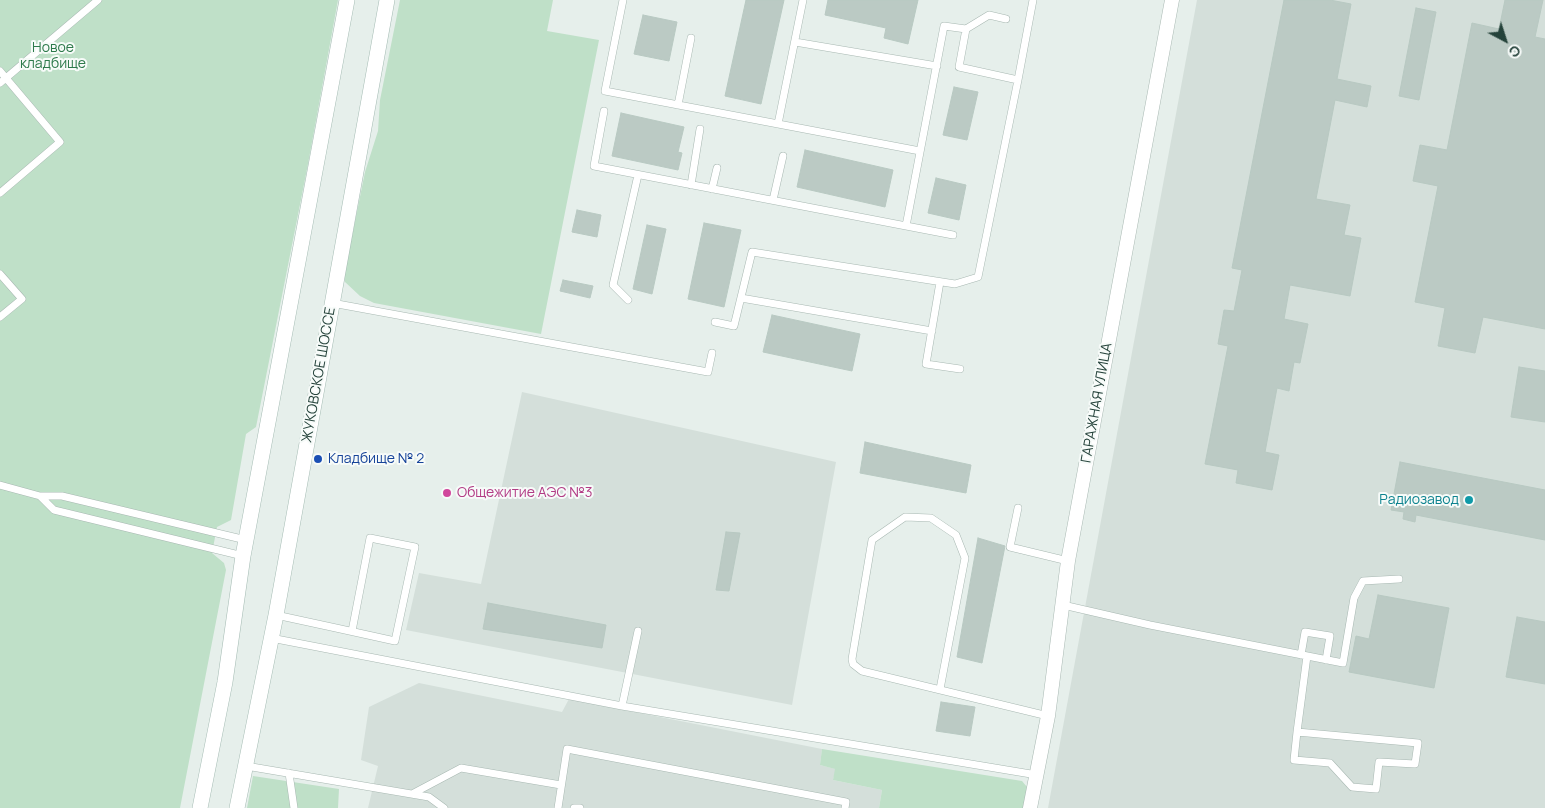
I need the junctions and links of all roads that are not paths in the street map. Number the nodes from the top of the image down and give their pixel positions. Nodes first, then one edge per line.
1 (98, 0) edge
2 (347, 0) edge
3 (387, 0) edge
4 (623, 0) edge
5 (803, 0) edge
6 (1034, 0) edge
7 (1172, 0) edge
8 (1006, 19) dead end
9 (966, 29) junction
10 (691, 38) dead end
11 (794, 42) junction
12 (937, 66) junction
13 (0, 70) edge
14 (6, 78) junction
15 (1018, 80) junction
16 (0, 83) edge
17 (678, 105) junction
18 (604, 111) dead end
19 (778, 124) junction
20 (700, 129) dead end
21 (920, 150) junction
22 (783, 156) dead end
23 (717, 168) dead end
24 (638, 175) junction
25 (691, 185) junction
26 (712, 189) junction
27 (0, 193) edge
28 (773, 200) junction
29 (906, 226) junction
30 (953, 235) dead end
31 (0, 274) edge
32 (940, 282) junction
33 (740, 298) junction
34 (628, 300) dead end
35 (332, 304) junction
36 (0, 318) edge
37 (715, 322) dead end
38 (932, 331) junction
39 (712, 353) dead end
40 (960, 369) dead end
41 (0, 486) edge
42 (40, 496) junction
43 (1018, 508) dead end
44 (246, 540) junction
45 (243, 556) junction
46 (1068, 561) junction
47 (1399, 579) dead end
48 (1063, 606) junction
49 (276, 615) junction
50 (352, 631) dead end
51 (638, 631) dead end
52 (271, 638) junction
53 (1304, 655) junction
54 (1326, 660) junction
55 (940, 689) junction
56 (622, 706) junction
57 (1048, 716) junction
58 (1297, 732) junction
59 (246, 766) junction
60 (288, 773) junction
61 (1037, 775) junction
62 (561, 784) junction
63 (412, 794) junction
64 (200, 808) edge
65 (237, 808) edge
66 (294, 808) edge
67 (444, 808) edge
68 (558, 808) edge
69 (574, 808) edge
70 (580, 808) edge
71 (845, 808) edge
72 (1030, 808) edge

1 - 14 lane
2 - 44 main road
3 - 35 main road, ЖУКОВСКОЕ ШОССЕ
4 - 17 lane
5 - 11 lane
6 - 15 lane
7 - 46 street, ГАРАЖНАЯ УЛИЦА
8 - 9 lane
9 - 12 lane
9 - 15 lane
10 - 17 lane
11 - 12 lane
11 - 19 lane
12 - 21 lane
13 - 14 lane
14 - 16 lane
14 - 27 lane
15 - 32 lane
17 - 19 lane
18 - 24 lane
19 - 21 lane
20 - 25 lane
21 - 29 lane
22 - 28 lane
23 - 26 lane
24 - 25 lane
24 - 34 lane
25 - 26 lane
26 - 28 lane
28 - 29 lane
29 - 30 lane
31 - 36 lane
32 - 33 lane
32 - 38 lane
33 - 37 lane
33 - 38 lane
35 - 39 lane
35 - 49 main road, ЖУКОВСКОЕ ШОССЕ
38 - 40 lane
41 - 42 lane
42 - 44 lane
42 - 45 lane
43 - 46 lane
44 - 45 main road
45 - 64 main road
46 - 48 street, ГАРАЖНАЯ УЛИЦА
47 - 54 lane
48 - 53 lane
48 - 57 street, ГАРАЖНАЯ УЛИЦА
49 - 50 lane
49 - 52 main road, ЖУКОВСКОЕ ШОССЕ
51 - 56 lane
52 - 56 lane
52 - 59 main road, ЖУКОВСКОЕ ШОССЕ
53 - 54 lane
53 - 54 lane
53 - 58 lane
55 - 55 lane
55 - 57 lane
56 - 61 lane
57 - 61 street, ГАРАЖНАЯ УЛИЦА
58 - 58 lane
59 - 60 lane
59 - 65 main road, ЖУКОВСКОЕ ШОССЕ
60 - 63 lane
60 - 66 lane
61 - 72 street, ГАРАЖНАЯ УЛИЦА
62 - 63 lane
62 - 68 lane
62 - 71 lane
63 - 67 lane
69 - 70 lane

